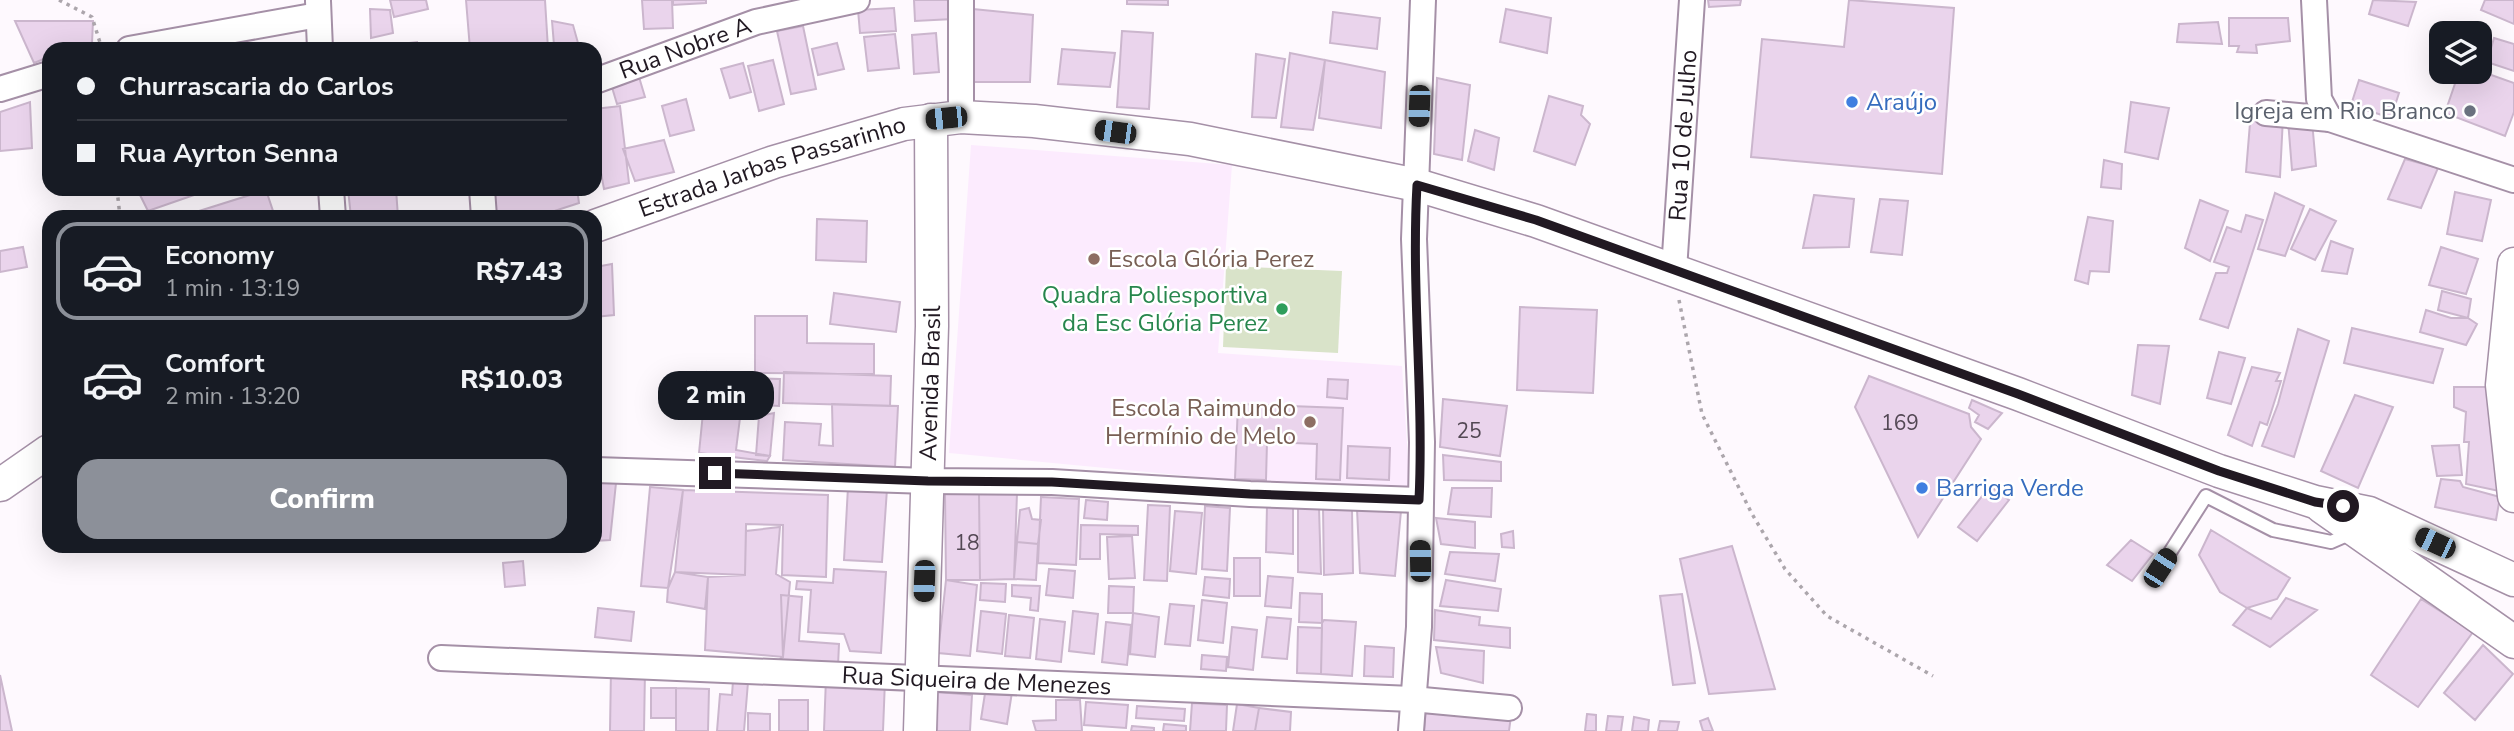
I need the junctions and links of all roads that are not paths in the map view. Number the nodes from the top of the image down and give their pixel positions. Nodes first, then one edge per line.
1 (857, 0) edge
2 (961, 0) edge
3 (1423, 0) edge
4 (1692, 0) edge
5 (2314, 0) edge
6 (318, 7) edge
7 (161, 42) edge
8 (320, 42) edge
9 (42, 76) edge
10 (602, 78) edge
11 (0, 89) edge
12 (2266, 113) dead end
13 (946, 118) junction
14 (2330, 119) junction
15 (2514, 180) edge
16 (1417, 185) junction
17 (602, 224) edge
18 (1674, 271) junction
19 (2513, 282) edge
20 (42, 456) edge
21 (602, 470) edge
22 (928, 481) junction
23 (2212, 484) junction
24 (0, 485) edge
25 (2514, 496) edge
26 (1419, 500) junction
27 (2362, 522) junction
28 (2160, 568) dead end
29 (2514, 580) edge
30 (2514, 642) edge
31 (441, 658) dead end
32 (921, 681) junction
33 (1412, 699) junction
34 (1510, 708) dead end
35 (920, 731) edge
36 (1410, 731) edge

1 - 10 street, Rua Nobre A
2 - 13 street
3 - 16 street
4 - 18 street, Rua 10 de Julho
5 - 14 street
6 - 7 street
6 - 8 street
9 - 11 street
12 - 14 street
13 - 16 street, Estrada Jarbas Passarinho
13 - 17 street, Estrada Jarbas Passarinho
13 - 22 street, Avenida Brasil
14 - 15 street
16 - 18 street, Estrada Jarbas Passarinho
16 - 26 street
18 - 23 street, Estrada Jarbas Passarinho
19 - 25 street
20 - 24 street
21 - 22 street
22 - 26 street
22 - 32 street, Avenida Brasil
23 - 27 street, Estrada Jarbas Passarinho
23 - 27 lane
23 - 28 lane
26 - 33 street
27 - 29 street, Estrada Jarbas Passarinho
27 - 30 street
31 - 32 street, Rua Siqueira de Menezes
32 - 33 street, Rua Siqueira de Menezes
32 - 35 street, Avenida Brasil
33 - 34 street, Rua Siqueira de Menezes
33 - 36 street

